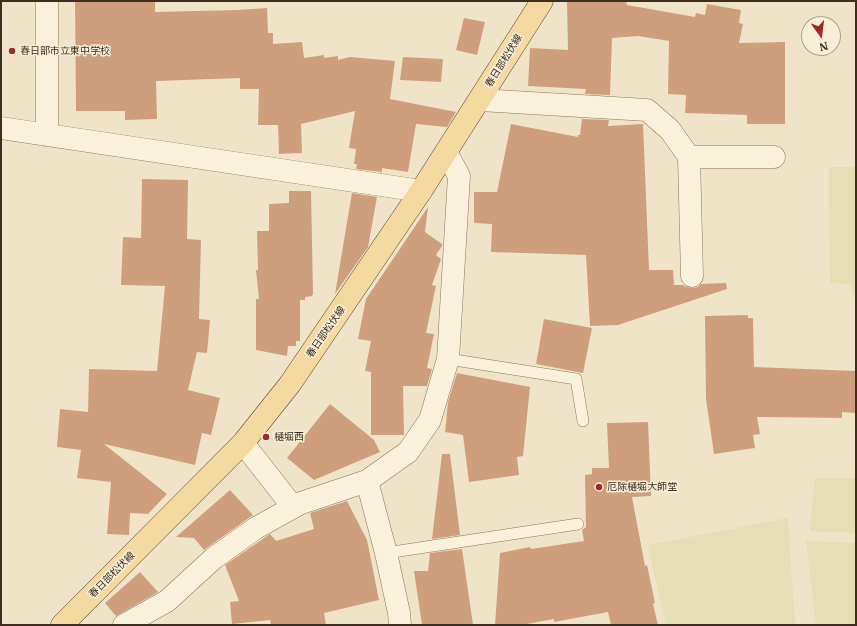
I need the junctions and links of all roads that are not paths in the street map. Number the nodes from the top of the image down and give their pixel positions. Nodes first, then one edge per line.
1 (47, 1) edge
2 (542, 1) edge
3 (480, 100) junction
4 (1, 128) edge
5 (47, 135) junction
6 (446, 152) junction
7 (689, 157) junction
8 (774, 158) dead end
9 (421, 191) junction
10 (692, 276) dead end
11 (448, 359) junction
12 (584, 421) dead end
13 (243, 443) junction
14 (367, 481) junction
15 (293, 507) junction
16 (578, 524) dead end
17 (386, 553) junction
18 (62, 625) edge
19 (124, 625) edge
20 (400, 625) edge

1 - 5 street
2 - 3 main road, 春日部松伏線
3 - 6 main road, 春日部松伏線
3 - 7 street
4 - 5 street
5 - 9 street
6 - 9 main road, 春日部松伏線
6 - 11 street
7 - 8 street
7 - 10 street
9 - 13 main road, 春日部松伏線
11 - 12 lane
11 - 14 street
13 - 15 street
13 - 18 main road, 春日部松伏線
14 - 15 street
14 - 17 street
15 - 19 street
16 - 17 lane
17 - 20 street

